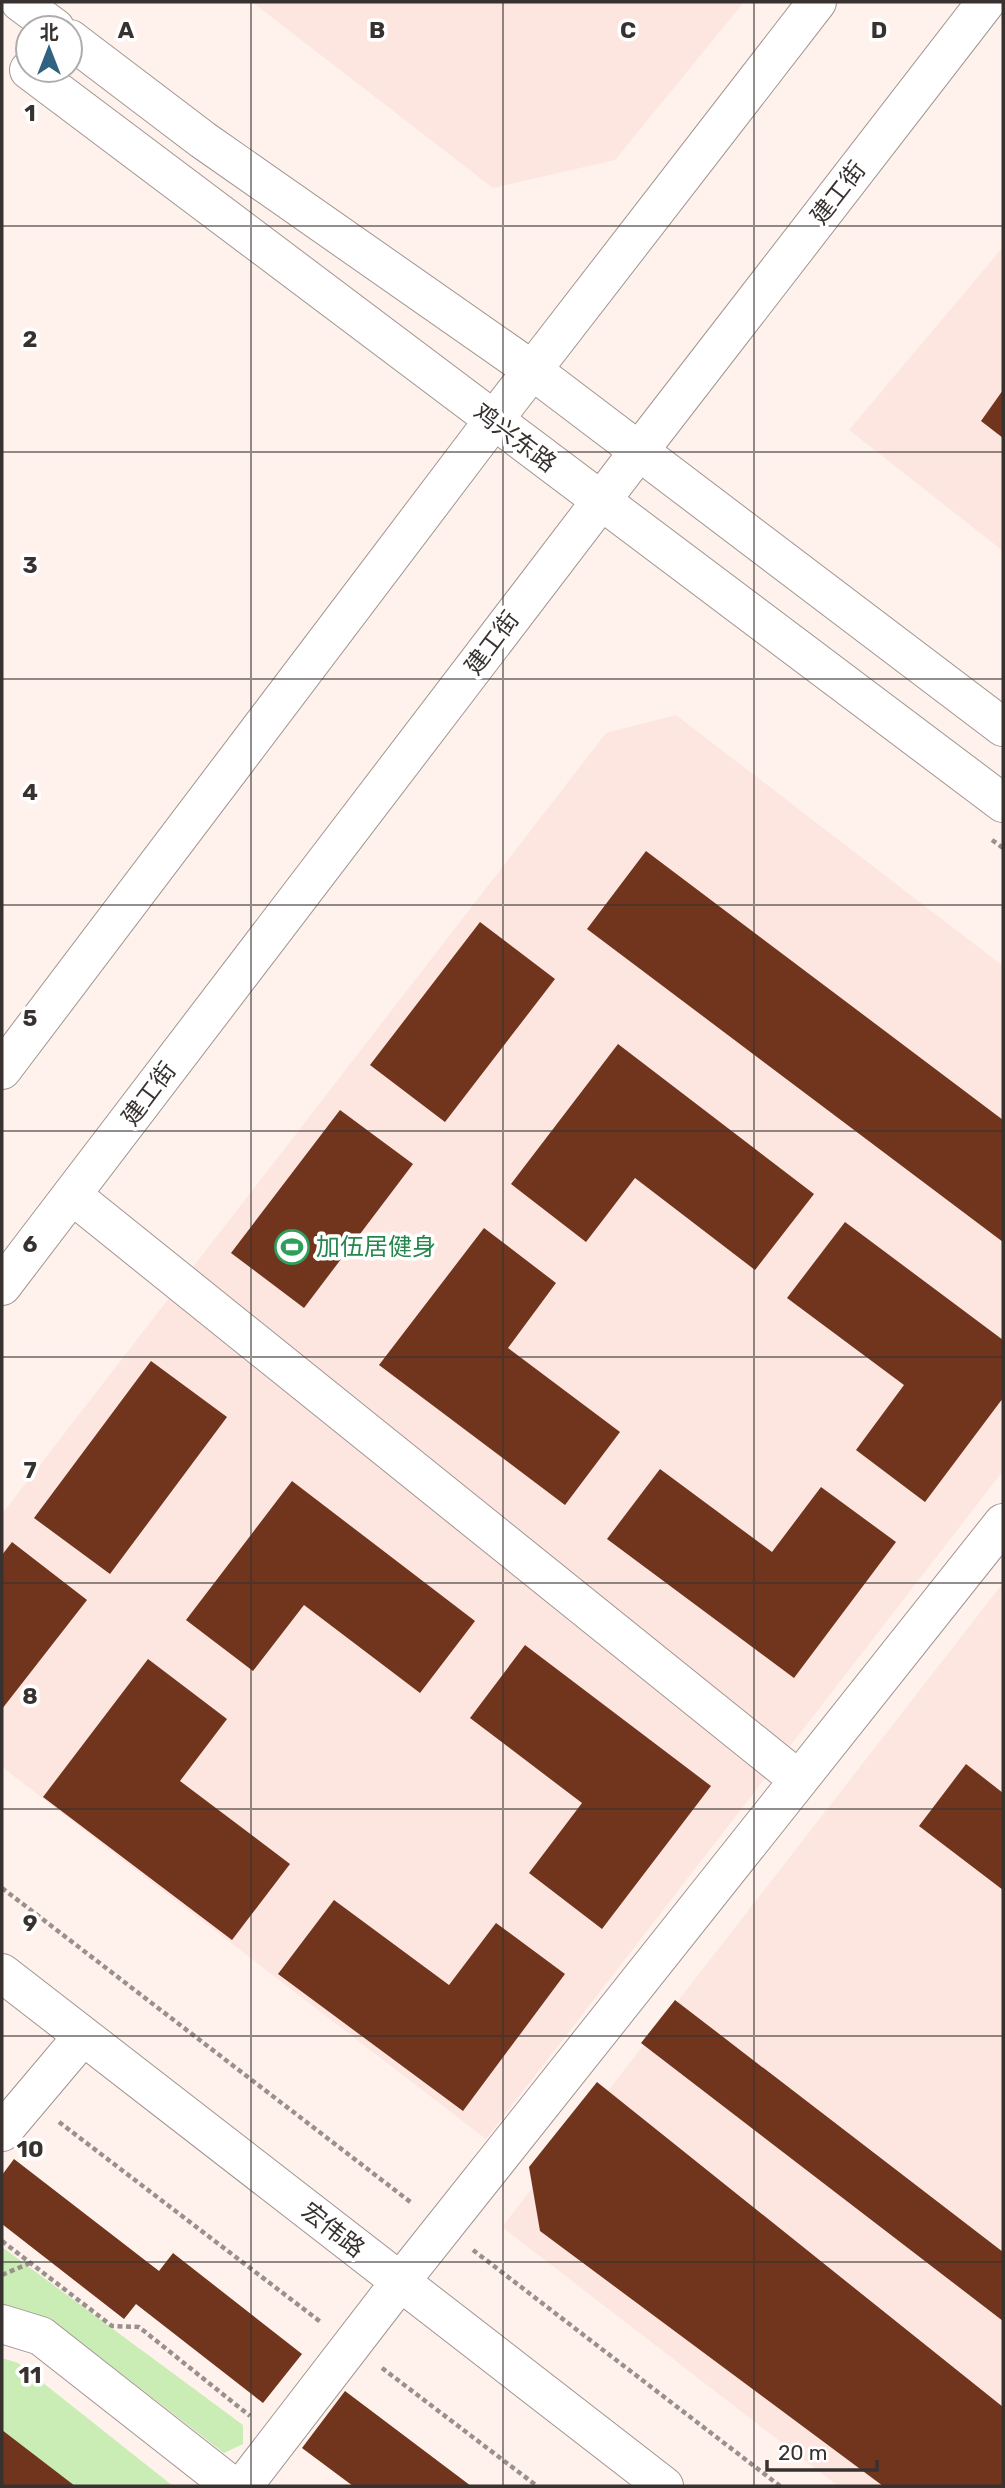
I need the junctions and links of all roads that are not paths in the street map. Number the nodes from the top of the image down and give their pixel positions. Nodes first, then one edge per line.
1 (20, 2) edge
2 (817, 2) edge
3 (985, 2) edge
4 (36, 14) edge
5 (84, 50) edge
6 (47, 84) edge
7 (532, 370) junction
8 (493, 421) junction
9 (639, 451) junction
10 (600, 502) junction
11 (1003, 727) edge
12 (1003, 803) edge
13 (2, 1070) edge
14 (72, 1195) junction
15 (2, 1286) edge
16 (1003, 1523) edge
17 (799, 1780) junction
18 (2, 1973) edge
19 (83, 2036) junction
20 (2, 2132) edge
21 (400, 2282) junction
22 (2, 2324) edge
23 (232, 2486) edge
24 (243, 2486) edge
25 (664, 2486) edge

1 - 4 main road
2 - 7 main road
3 - 9 main road, 建工街
5 - 7 main road
6 - 8 main road, 鸡兴东路
7 - 8 main road
7 - 9 main road
8 - 10 main road, 鸡兴东路
8 - 13 main road
9 - 10 main road, 建工街
9 - 11 main road
10 - 12 main road, 鸡兴东路
10 - 14 main road, 建工街
14 - 15 main road, 建工街
14 - 17 main road
16 - 17 main road
17 - 21 main road
18 - 19 main road, 宏伟路
19 - 20 main road
19 - 21 main road, 宏伟路
21 - 24 main road
21 - 25 main road, 宏伟路
22 - 23 main road

